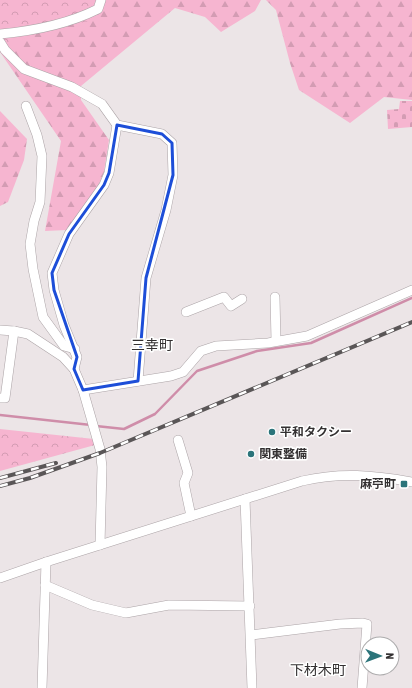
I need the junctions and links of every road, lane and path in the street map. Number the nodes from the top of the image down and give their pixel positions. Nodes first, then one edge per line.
1 (101, 0) edge
2 (0, 34) edge
3 (0, 42) edge
4 (26, 106) dead end
5 (116, 124) junction
6 (412, 290) edge
7 (275, 297) dead end
8 (242, 299) dead end
9 (186, 312) dead end
10 (0, 330) edge
11 (14, 331) junction
12 (276, 342) junction
13 (75, 349) junction
14 (74, 369) junction
15 (138, 381) junction
16 (83, 390) junction
17 (0, 398) edge
18 (178, 440) dead end
19 (412, 482) edge
20 (245, 499) junction
21 (191, 516) junction
22 (100, 544) junction
23 (46, 562) junction
24 (0, 578) edge
25 (45, 585) junction
26 (250, 606) junction
27 (251, 635) junction
28 (42, 688) edge
29 (252, 688) edge
30 (362, 688) edge

1 - 2 street
3 - 5 street
4 - 13 street
5 - 13 street
5 - 15 street
6 - 12 street
7 - 12 street
8 - 9 street
10 - 11 street
11 - 14 street
11 - 17 street
12 - 15 street
13 - 14 street
14 - 16 street
15 - 16 street
16 - 22 street
18 - 21 street
19 - 20 street
20 - 21 street
20 - 26 street
21 - 22 street
22 - 23 street
23 - 24 street
23 - 25 street
25 - 26 street
25 - 28 street
26 - 27 street
27 - 29 street
27 - 30 street

